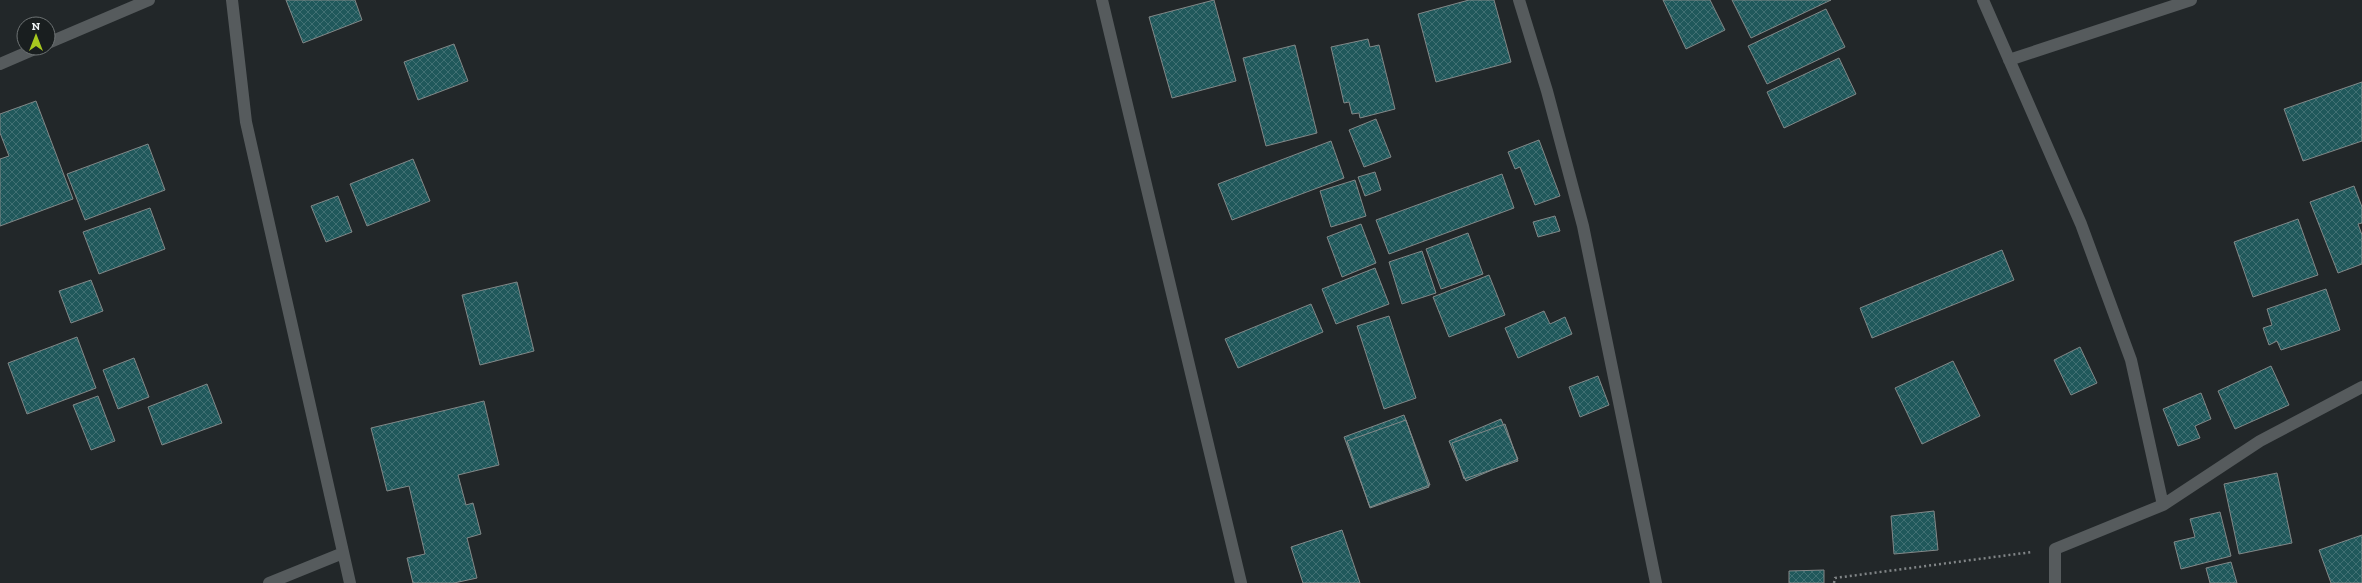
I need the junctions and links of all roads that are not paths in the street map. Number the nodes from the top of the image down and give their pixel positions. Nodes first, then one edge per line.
1 (149, 0) edge
2 (232, 0) edge
3 (1102, 0) edge
4 (1519, 0) edge
5 (1983, 0) edge
6 (2191, 0) edge
7 (56, 40) edge
8 (18, 56) edge
9 (2010, 60) junction
10 (0, 64) edge
11 (2362, 387) edge
12 (2163, 504) junction
13 (344, 553) junction
14 (269, 583) edge
15 (350, 583) edge
16 (1241, 583) edge
17 (1656, 583) edge
18 (2055, 583) edge

1 - 7 street
2 - 13 street
3 - 16 street
4 - 17 street
5 - 9 street
6 - 9 street
8 - 10 street
9 - 12 street
11 - 12 street
12 - 18 street
13 - 14 street
13 - 15 street

